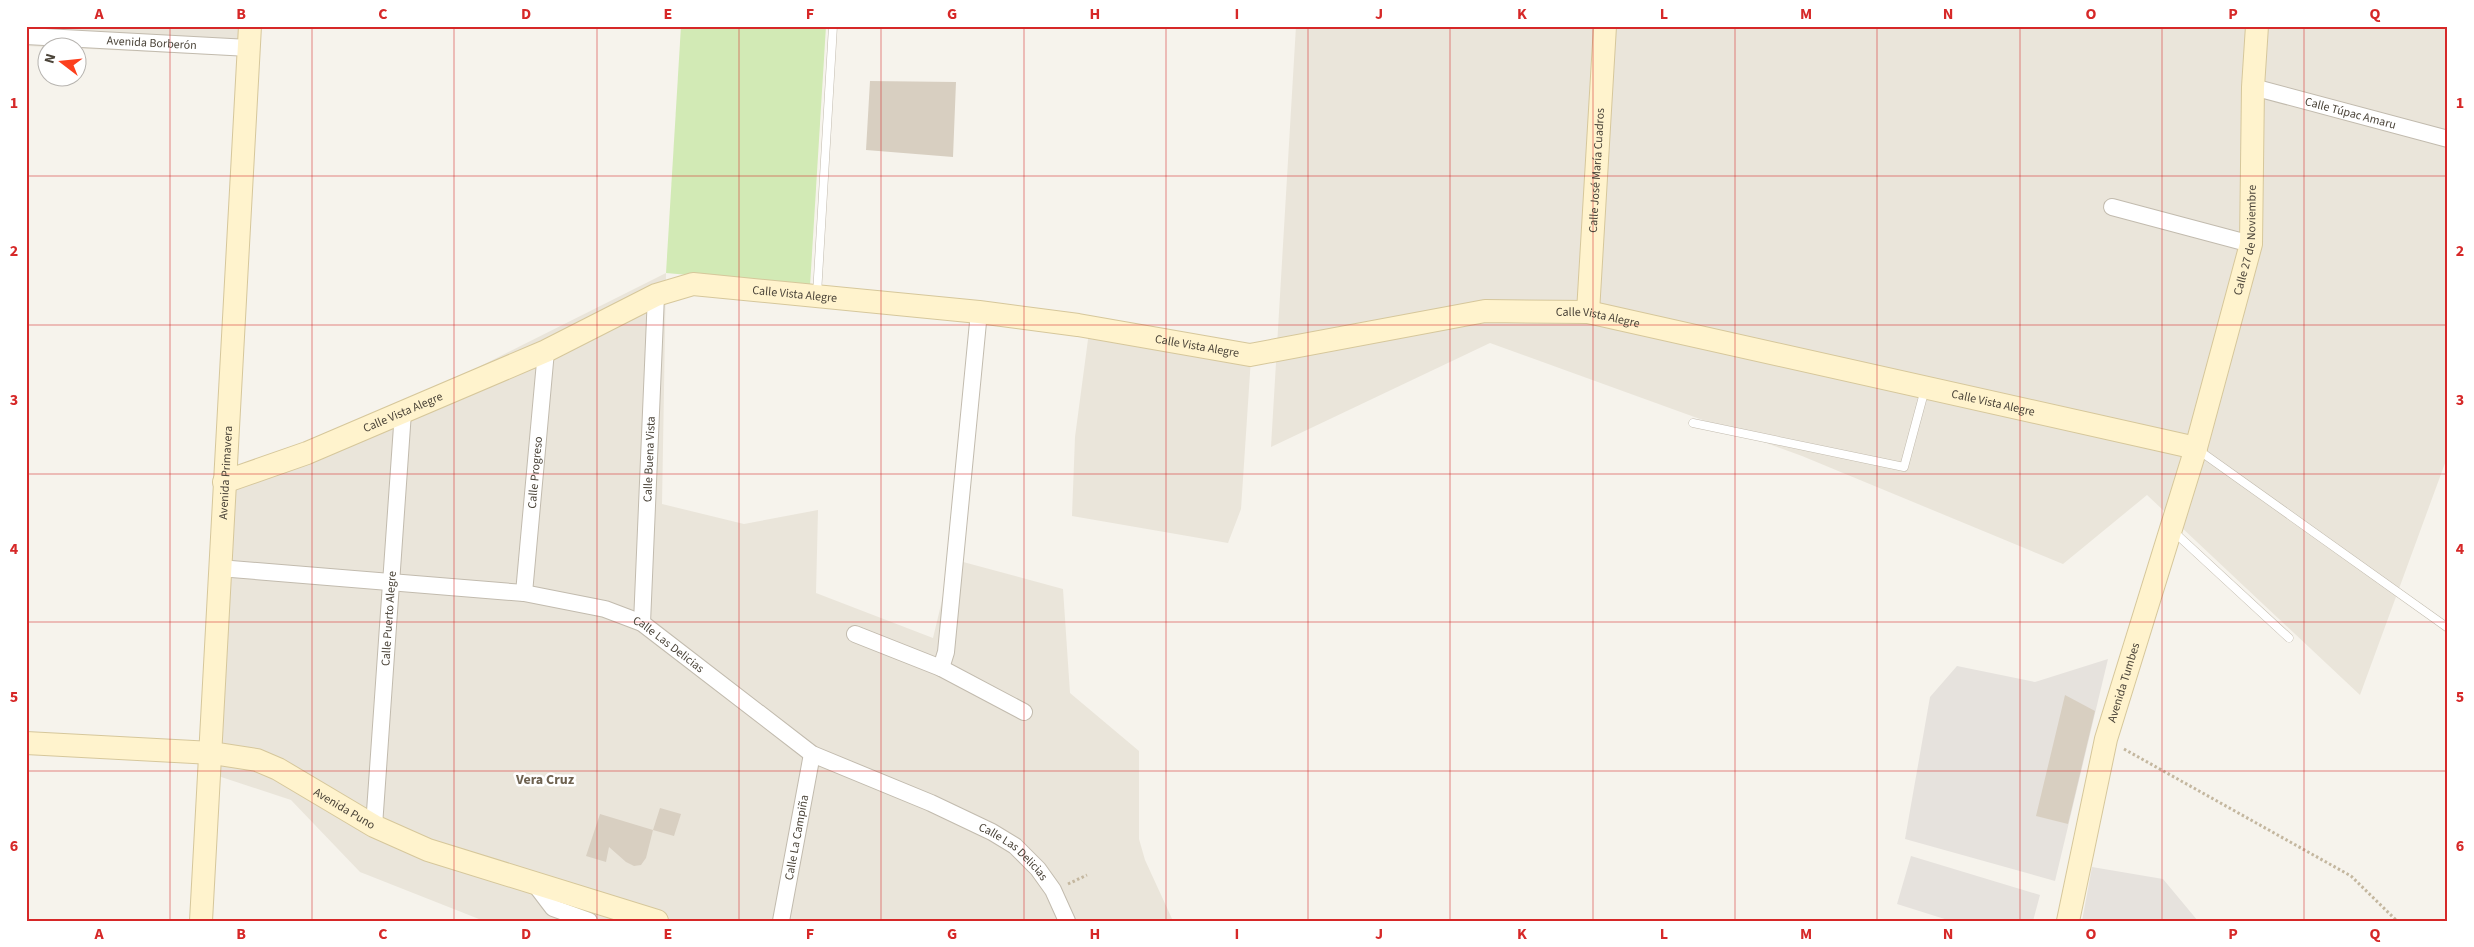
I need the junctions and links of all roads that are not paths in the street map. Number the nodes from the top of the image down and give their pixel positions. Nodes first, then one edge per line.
1 (833, 26) edge
2 (1605, 26) edge
3 (2257, 26) edge
4 (26, 36) edge
5 (249, 37) edge
6 (2253, 87) junction
7 (2448, 139) edge
8 (2112, 207) dead end
9 (2252, 244) junction
10 (656, 295) junction
11 (817, 296) junction
12 (979, 312) junction
13 (1588, 312) junction
14 (546, 351) junction
15 (1925, 388) junction
16 (404, 412) junction
17 (1693, 423) dead end
18 (2196, 448) junction
19 (224, 482) junction
20 (2170, 528) junction
21 (219, 568) junction
22 (392, 583) junction
23 (524, 593) junction
24 (642, 623) junction
25 (2448, 628) edge
26 (855, 634) dead end
27 (2289, 638) dead end
28 (941, 668) junction
29 (1024, 712) dead end
30 (26, 743) edge
31 (212, 753) junction
32 (812, 754) junction
33 (374, 826) junction
34 (534, 883) junction
35 (202, 921) edge
36 (589, 921) edge
37 (657, 921) edge
38 (781, 921) edge
39 (1067, 921) edge
40 (2068, 921) edge

1 - 11 lane
2 - 13 street, Calle José María Cuadros
3 - 6 street, Calle 27 de Noviembre
4 - 5 street, Avenida Borberón
5 - 19 street, Avenida Primavera
6 - 7 street, Calle Túpac Amaru
6 - 9 street, Calle 27 de Noviembre
8 - 9 street
9 - 18 street, Calle 27 de Noviembre
10 - 11 street, Calle Vista Alegre
10 - 14 street, Calle Vista Alegre
10 - 24 street, Calle Buena Vista
11 - 12 street, Calle Vista Alegre
12 - 13 street, Calle Vista Alegre
12 - 28 street
13 - 15 street, Calle Vista Alegre
14 - 16 street, Calle Vista Alegre
14 - 23 street, Calle Progreso
15 - 17 lane
15 - 18 street, Calle Vista Alegre
16 - 19 street, Calle Vista Alegre
16 - 22 street, Calle Puerto Alegre
18 - 20 street, Avenida Tumbes
18 - 25 lane
19 - 21 street, Avenida Primavera
20 - 27 lane
20 - 40 street, Avenida Tumbes
21 - 22 street, Calle Las Delicias
21 - 31 street, Avenida Primavera
22 - 23 street, Calle Las Delicias
22 - 33 street, Calle Puerto Alegre
23 - 24 street, Calle Las Delicias
24 - 32 street, Calle Las Delicias
26 - 28 street
28 - 29 street
30 - 31 street, Avenida Puno
31 - 33 street, Avenida Puno
31 - 35 street, Avenida Primavera
32 - 38 street, Calle La Campiña
32 - 39 street, Calle Las Delicias
33 - 34 street, Avenida Puno
34 - 36 street
34 - 37 street, Avenida Puno

